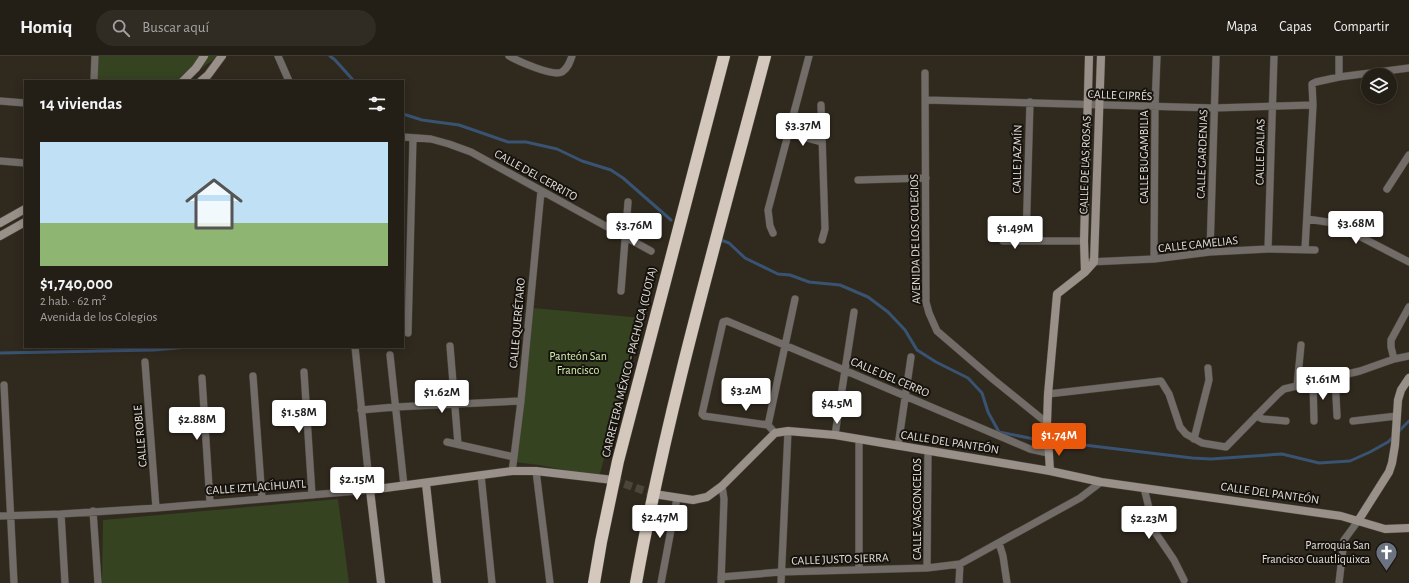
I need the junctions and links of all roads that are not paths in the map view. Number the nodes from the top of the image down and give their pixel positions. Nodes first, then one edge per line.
1 (95, 56) edge
2 (204, 56) edge
3 (222, 56) edge
4 (278, 56) edge
5 (509, 56) edge
6 (572, 56) edge
7 (724, 56) edge
8 (765, 56) edge
9 (809, 56) edge
10 (1089, 56) edge
11 (1101, 56) edge
12 (1157, 56) edge
13 (1216, 56) edge
14 (1274, 56) edge
15 (1338, 56) edge
16 (1409, 68) edge
17 (925, 73) dead end
18 (1339, 77) junction
19 (94, 80) edge
20 (184, 80) edge
21 (202, 80) edge
22 (289, 80) edge
23 (926, 100) junction
24 (0, 101) edge
25 (1030, 102) junction
26 (24, 103) edge
27 (821, 105) dead end
28 (1088, 105) junction
29 (1099, 105) junction
30 (1313, 105) junction
31 (1155, 107) junction
32 (1272, 107) junction
33 (1214, 108) junction
34 (788, 133) junction
35 (404, 137) edge
36 (413, 138) junction
37 (822, 142) junction
38 (1409, 155) edge
39 (0, 161) edge
40 (24, 163) edge
41 (926, 178) junction
42 (858, 180) dead end
43 (1387, 189) dead end
44 (541, 191) junction
45 (628, 202) dead end
46 (24, 210) edge
47 (1307, 219) junction
48 (0, 223) edge
49 (24, 223) edge
50 (773, 233) dead end
51 (0, 236) edge
52 (625, 238) junction
53 (822, 240) dead end
54 (1026, 240) junction
55 (1003, 241) dead end
56 (1084, 241) junction
57 (1268, 249) junction
58 (1305, 250) junction
59 (1314, 250) dead end
60 (651, 251) dead end
61 (1210, 252) junction
62 (1154, 259) junction
63 (1084, 262) junction
64 (1094, 262) junction
65 (1409, 262) edge
66 (1085, 272) junction
67 (621, 291) dead end
68 (795, 299) dead end
69 (1409, 307) edge
70 (854, 312) dead end
71 (408, 333) dead end
72 (1301, 345) dead end
73 (450, 346) dead end
74 (785, 346) junction
75 (354, 348) edge
76 (390, 355) dead end
77 (1409, 356) edge
78 (911, 357) dead end
79 (1394, 359) junction
80 (145, 362) dead end
81 (1208, 368) dead end
82 (844, 370) junction
83 (304, 372) dead end
84 (253, 376) dead end
85 (1334, 377) junction
86 (202, 378) dead end
87 (1409, 378) edge
88 (1313, 382) junction
89 (4, 385) dead end
90 (1297, 386) junction
91 (1048, 394) junction
92 (905, 396) junction
93 (521, 401) junction
94 (456, 404) junction
95 (395, 407) junction
96 (361, 410) junction
97 (1256, 416) junction
98 (1337, 416) dead end
99 (1397, 416) junction
100 (1314, 420) dead end
101 (1286, 421) dead end
102 (1353, 421) dead end
103 (1047, 423) junction
104 (768, 425) junction
105 (788, 431) junction
106 (775, 433) junction
107 (835, 435) junction
108 (1194, 439) junction
109 (859, 440) junction
110 (447, 442) dead end
111 (458, 444) junction
112 (898, 446) junction
113 (928, 451) junction
114 (1048, 453) junction
115 (514, 457) junction
116 (512, 471) junction
117 (536, 471) junction
118 (1050, 471) junction
119 (481, 475) junction
120 (613, 480) tunnel mouth
121 (1101, 482) junction
122 (426, 484) junction
123 (404, 486) junction
124 (722, 486) junction
125 (1144, 488) junction
126 (370, 490) junction
127 (654, 494) tunnel mouth
128 (312, 495) junction
129 (677, 498) junction
130 (262, 500) junction
131 (210, 503) junction
132 (156, 508) junction
133 (93, 511) junction
134 (62, 514) junction
135 (0, 516) edge
136 (10, 516) junction
137 (1358, 521) junction
138 (1409, 528) edge
139 (999, 543) junction
140 (960, 564) junction
141 (927, 568) junction
142 (859, 570) junction
143 (781, 572) junction
144 (721, 580) edge
145 (1184, 580) dead end
146 (14, 583) edge
147 (65, 583) edge
148 (98, 583) edge
149 (381, 583) edge
150 (437, 583) edge
151 (492, 583) edge
152 (550, 583) edge
153 (594, 583) edge
154 (636, 583) edge
155 (661, 583) edge
156 (781, 583) edge
157 (959, 583) edge
158 (1007, 583) edge
159 (1339, 583) edge

1 - 19 street
2 - 20 street
3 - 21 street
4 - 22 street
5 - 6 street
7 - 153 highway, CARRETERA MÉXICO - PACHUCA (CUOTA)
8 - 154 highway
9 - 34 street
10 - 28 street, CALLE DE LAS ROSAS
11 - 29 street, CALLE DE LAS ROSAS
12 - 31 street, CALLE BUGAMBILIA
13 - 33 street, CALLE GARDENIAS
14 - 32 street, CALLE DALIAS
15 - 18 street
16 - 18 street
17 - 23 street, AVENIDA DE LOS COLEGIOS
18 - 30 street
23 - 25 street, CALLE CIPRÉS
23 - 41 street, AVENIDA DE LOS COLEGIOS
24 - 26 street
25 - 28 street, CALLE CIPRÉS
25 - 54 street, CALLE JAZMÍN
27 - 37 street
28 - 29 street, CALLE CIPRÉS
28 - 56 street, CALLE DE LAS ROSAS
29 - 31 street, CALLE CIPRÉS
29 - 64 street, CALLE DE LAS ROSAS
30 - 32 street, CALLE CIPRÉS
30 - 47 street
31 - 33 street, CALLE CIPRÉS
31 - 62 street, CALLE BUGAMBILIA
32 - 33 street, CALLE CIPRÉS
32 - 57 street, CALLE DALIAS
33 - 61 street, CALLE GARDENIAS
34 - 37 street
34 - 50 street
35 - 36 street, CALLE DEL CERRITO
36 - 44 street, CALLE DEL CERRITO
36 - 71 street
37 - 53 street
38 - 43 street
39 - 40 street
41 - 42 street
41 - 103 street, AVENIDA DE LOS COLEGIOS
44 - 52 street, CALLE DEL CERRITO
44 - 93 street, CALLE QUERÉTARO
45 - 52 street
46 - 48 street
47 - 58 street
47 - 65 street
49 - 51 street
52 - 60 street, CALLE DEL CERRITO
52 - 67 street
54 - 55 street
54 - 56 street
56 - 63 street, CALLE DE LAS ROSAS
57 - 58 street, CALLE CAMELIAS
57 - 61 street, CALLE CAMELIAS
58 - 59 street, CALLE CAMELIAS
61 - 62 street, CALLE CAMELIAS
62 - 64 street, CALLE CAMELIAS
63 - 64 street, CALLE CAMELIAS
63 - 66 street, CALLE DE LAS ROSAS
64 - 66 street
66 - 91 street
68 - 74 street
69 - 79 street
70 - 82 street
72 - 90 street
73 - 94 street
74 - 82 street, CALLE DEL CERRO
74 - 104 street
74 - 104 street, CALLE DEL CERRO
75 - 96 street
76 - 95 street
77 - 79 street
78 - 92 street
79 - 85 street
80 - 132 street, CALLE ROBLE
81 - 108 street
82 - 92 street, CALLE DEL CERRO
82 - 107 street
83 - 128 street
84 - 130 street
85 - 88 street
85 - 98 street
86 - 131 street
87 - 99 street
88 - 90 street
88 - 100 street
89 - 136 street
90 - 97 street
91 - 103 street
91 - 108 street
92 - 112 street
92 - 114 street, CALLE DEL CERRO
93 - 94 street
93 - 115 street, CALLE QUERÉTARO
94 - 95 street
94 - 111 street
95 - 96 street
95 - 123 street
96 - 126 street
97 - 101 street
97 - 108 street
99 - 102 street
99 - 137 street
103 - 114 street
104 - 106 street
105 - 106 street, CALLE DEL PANTEÓN
105 - 107 street, CALLE DEL PANTEÓN
105 - 143 street
106 - 124 street
107 - 109 street, CALLE DEL PANTEÓN
109 - 112 street, CALLE DEL PANTEÓN
109 - 142 street
110 - 111 street
111 - 115 street
112 - 113 street, CALLE DEL PANTEÓN
113 - 118 street, CALLE DEL PANTEÓN
113 - 141 street, CALLE VASCONCELOS
114 - 118 street
115 - 116 street, CALLE QUERÉTARO
116 - 117 street, CALLE IZTLACÍHUATL
116 - 119 street, CALLE IZTLACÍHUATL
117 - 120 street, CALLE IZTLACÍHUATL
117 - 152 street
118 - 121 street, CALLE DEL PANTEÓN
119 - 122 street, CALLE IZTLACÍHUATL
119 - 151 street
121 - 125 street, CALLE DEL PANTEÓN
121 - 139 street
122 - 123 street, CALLE IZTLACÍHUATL
122 - 150 street
123 - 126 street, CALLE IZTLACÍHUATL
124 - 129 street
124 - 144 street
125 - 137 street, CALLE DEL PANTEÓN
125 - 145 street
126 - 128 street, CALLE IZTLACÍHUATL
126 - 149 street
127 - 129 street
128 - 130 street, CALLE IZTLACÍHUATL
129 - 155 street
130 - 131 street, CALLE IZTLACÍHUATL
131 - 132 street, CALLE IZTLACÍHUATL
132 - 133 street, CALLE IZTLACÍHUATL
133 - 134 street, CALLE IZTLACÍHUATL
133 - 148 street
134 - 136 street, CALLE IZTLACÍHUATL
134 - 147 street
135 - 136 street, CALLE IZTLACÍHUATL
136 - 146 street
137 - 138 street, CALLE DEL PANTEÓN
137 - 159 street
139 - 140 street
139 - 158 street
140 - 141 street, CALLE JUSTO SIERRA
140 - 157 street
141 - 142 street, CALLE JUSTO SIERRA
142 - 143 street, CALLE JUSTO SIERRA
143 - 144 street, CALLE JUSTO SIERRA
143 - 156 street

